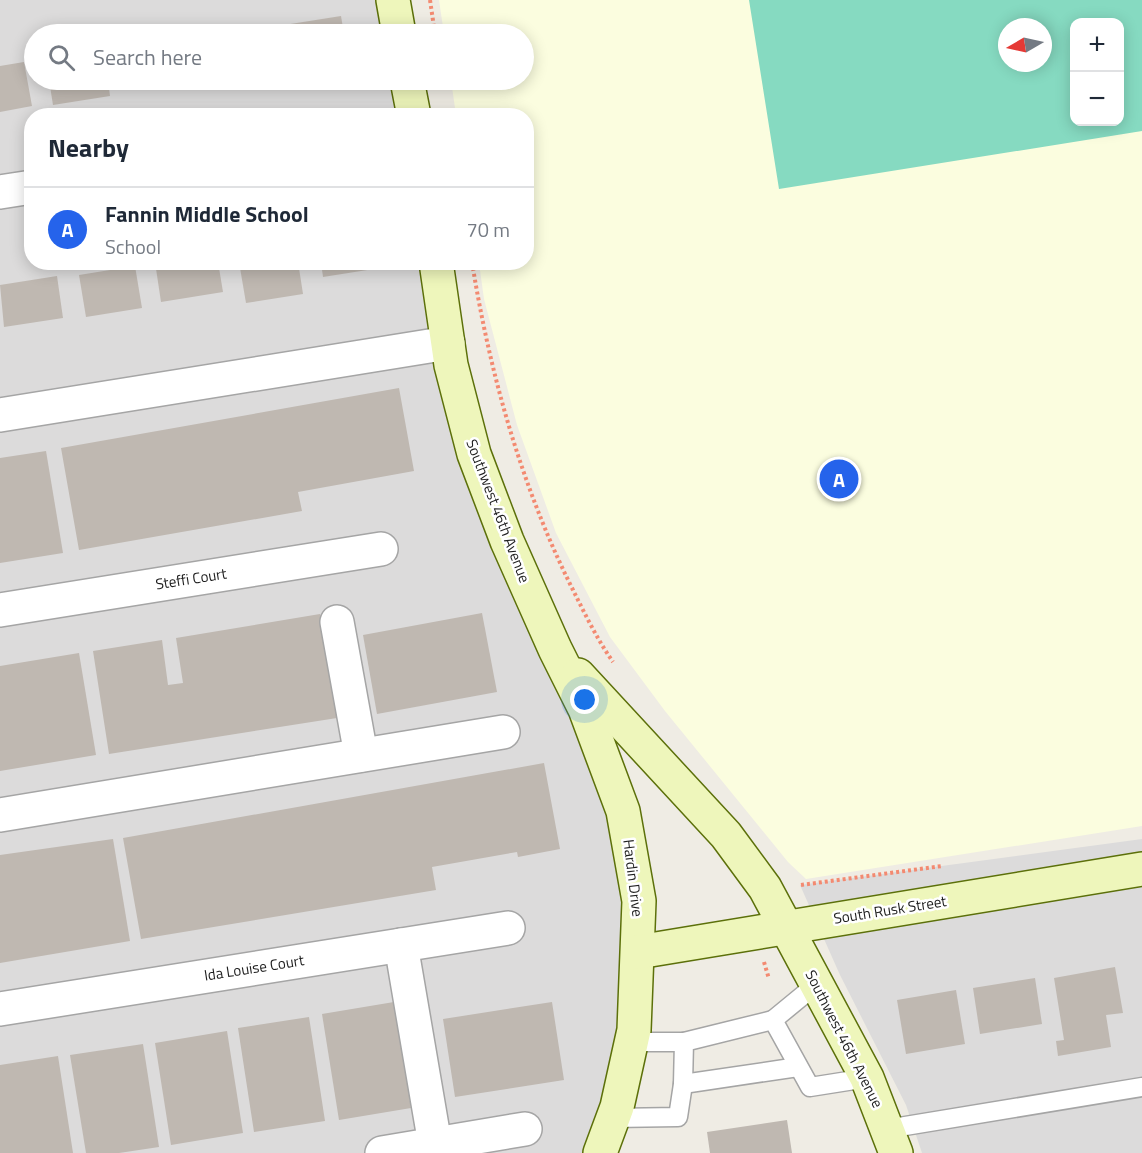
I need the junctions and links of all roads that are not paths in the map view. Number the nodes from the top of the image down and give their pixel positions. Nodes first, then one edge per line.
1 (393, 0) edge
2 (397, 24) edge
3 (409, 90) edge
4 (412, 108) edge
5 (24, 188) edge
6 (0, 192) edge
7 (437, 270) edge
8 (448, 343) junction
9 (0, 415) edge
10 (381, 549) dead end
11 (0, 610) edge
12 (336, 622) dead end
13 (555, 649) junction
14 (503, 732) dead end
15 (361, 756) junction
16 (0, 815) edge
17 (1142, 869) edge
18 (787, 927) junction
19 (508, 928) dead end
20 (401, 945) junction
21 (638, 952) junction
22 (818, 983) junction
23 (0, 1009) edge
24 (773, 1020) junction
25 (631, 1042) junction
26 (684, 1042) junction
27 (798, 1067) junction
28 (867, 1078) junction
29 (683, 1084) junction
30 (1142, 1087) edge
31 (613, 1118) junction
32 (525, 1129) dead end
33 (892, 1141) edge
34 (435, 1144) junction
35 (382, 1153) edge
36 (600, 1153) edge

1 - 2 street
3 - 4 street
5 - 6 street
7 - 8 street, Southwest 46th Avenue
8 - 9 street
8 - 13 street, Southwest 46th Avenue
10 - 11 street, Steffi Court
12 - 15 street
13 - 18 street, Southwest 46th Avenue
13 - 21 street, Hardin Drive
14 - 15 street
15 - 16 street
17 - 18 street, South Rusk Street
18 - 21 street, South Rusk Street
18 - 22 street, Southwest 46th Avenue
19 - 20 street, Ida Louise Court
20 - 23 street, Ida Louise Court
20 - 34 street
21 - 25 street, Hardin Drive
22 - 24 lane
22 - 28 street, Southwest 46th Avenue
24 - 26 lane
24 - 27 lane
25 - 26 lane
25 - 31 street, Hardin Drive
26 - 29 lane
27 - 28 lane
27 - 29 lane
28 - 33 street, Southwest 46th Avenue
29 - 31 lane
30 - 33 lane
31 - 36 street, Hardin Drive
32 - 34 street
34 - 35 street

